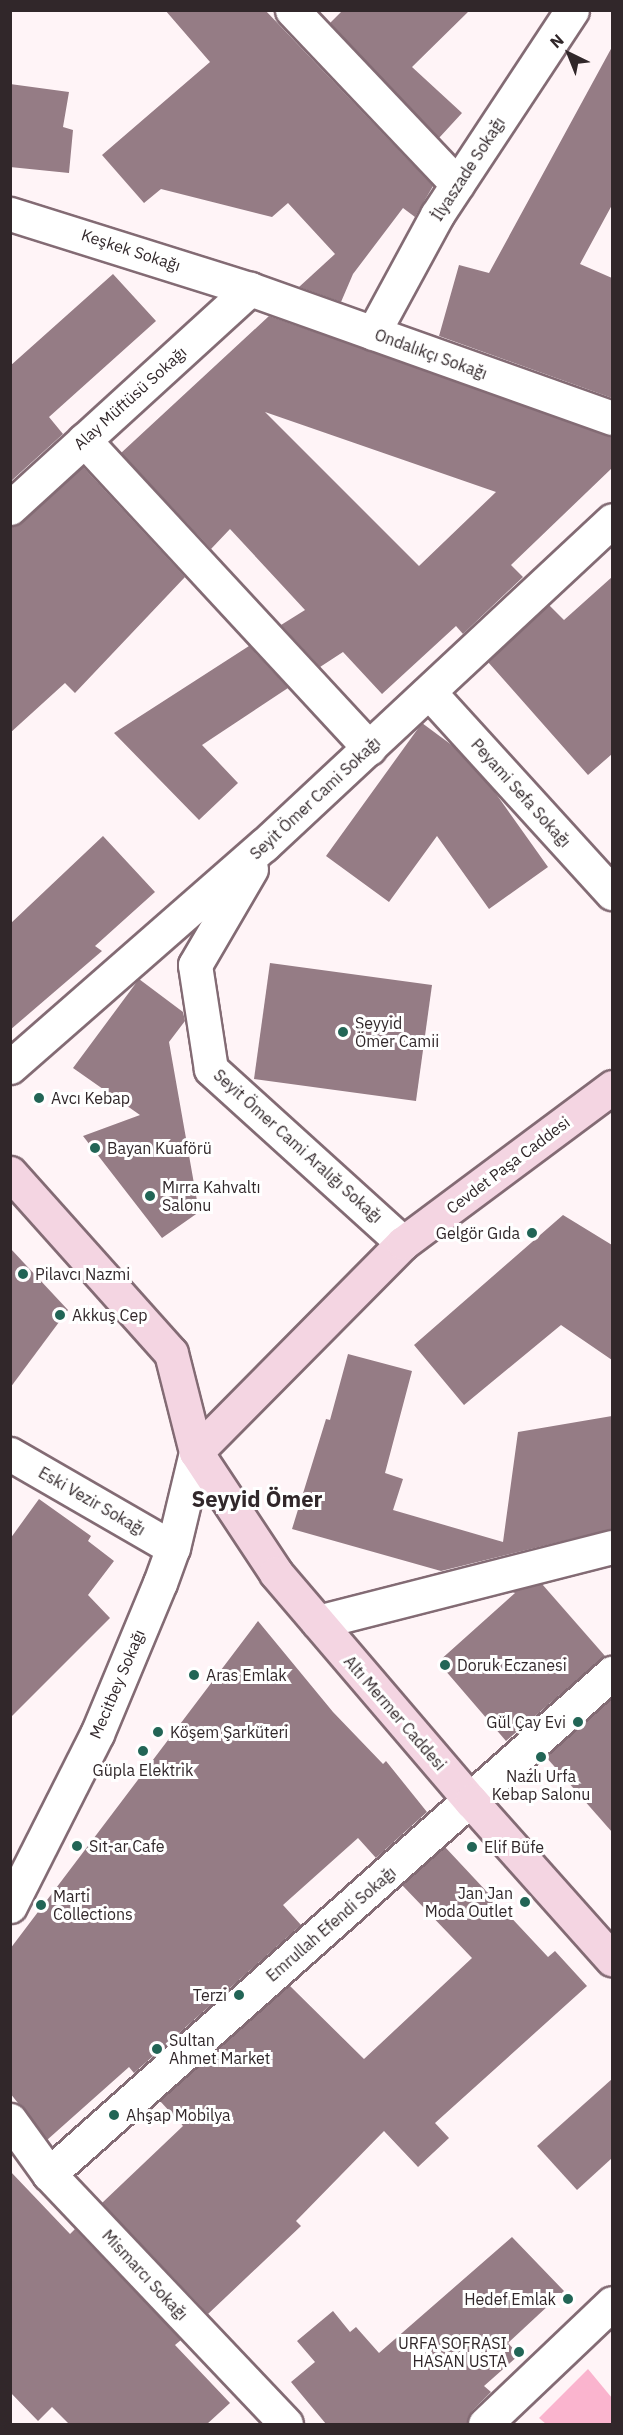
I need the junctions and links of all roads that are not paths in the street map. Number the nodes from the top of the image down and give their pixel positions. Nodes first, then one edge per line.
1 (292, 10) edge
2 (572, 10) edge
3 (457, 184) junction
4 (10, 214) edge
5 (250, 289) junction
6 (373, 333) junction
7 (612, 418) edge
8 (84, 440) junction
9 (10, 507) edge
10 (612, 520) edge
11 (429, 692) junction
12 (369, 748) junction
13 (264, 845) junction
14 (612, 893) edge
15 (10, 1067) edge
16 (612, 1087) edge
17 (10, 1173) edge
18 (403, 1243) junction
19 (196, 1452) junction
20 (12, 1458) edge
21 (612, 1547) edge
22 (173, 1548) junction
23 (318, 1622) junction
24 (612, 1673) edge
25 (471, 1801) junction
26 (10, 1905) edge
27 (612, 1959) edge
28 (10, 2120) edge
29 (49, 2174) junction
30 (612, 2302) edge
31 (286, 2424) edge
32 (485, 2424) edge

1 - 3 street
2 - 3 street, İlyaszade Sokağı
3 - 6 street, İlyaszade Sokağı
4 - 5 street, Keşkek Sokağı
5 - 6 street, Ondalıkçı Sokağı
5 - 8 street, Alay Müftüsü Sokağı
6 - 7 street, Ondalıkçı Sokağı
8 - 9 street, Alay Müftüsü Sokağı
8 - 12 street
10 - 11 street, Seyit Ömer Cami Sokağı
11 - 12 street, Seyit Ömer Cami Sokağı
11 - 14 street, Peyami Sefa Sokağı
12 - 13 street, Seyit Ömer Cami Sokağı
13 - 15 street, Seyit Ömer Cami Sokağı
13 - 18 street, Seyit Ömer Cami Aralığı Sokağı
16 - 18 street, Cevdet Paşa Caddesi
17 - 19 street, Altı Mermer Caddesi
18 - 19 street, Cevdet Paşa Caddesi
19 - 22 street, Meсitbey Sokağı
19 - 23 street, Altı Mermer Caddesi
20 - 22 street, Eski Vezir Sokağı
21 - 23 street
22 - 26 street, Meсitbey Sokağı
23 - 25 street, Altı Mermer Caddesi
24 - 25 street, Emrullah Efendi Sokağı
25 - 27 street, Altı Mermer Caddesi
25 - 29 street, Emrullah Efendi Sokağı
28 - 29 street, Mismarcı Sokağı
29 - 31 street, Mismarcı Sokağı
30 - 32 street

